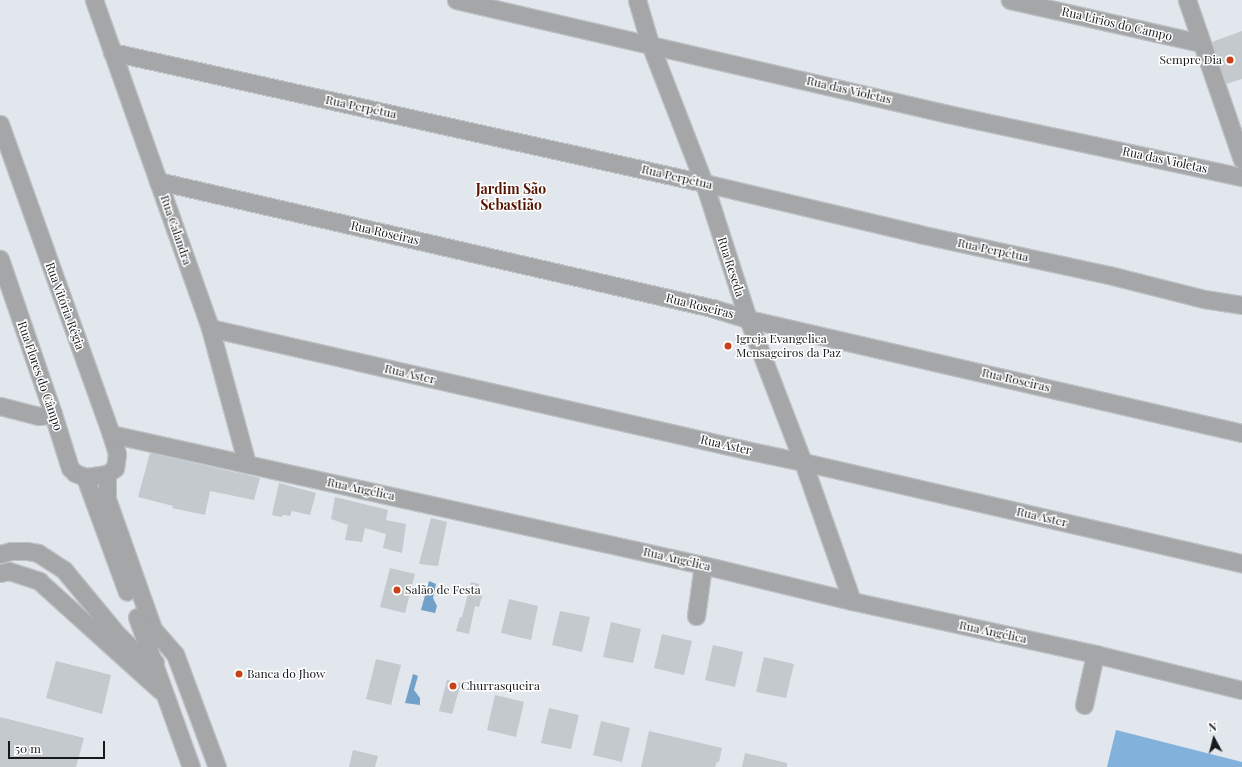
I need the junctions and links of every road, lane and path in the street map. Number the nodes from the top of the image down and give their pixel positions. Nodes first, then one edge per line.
1 (94, 0) edge
2 (456, 0) edge
3 (637, 0) edge
4 (1010, 0) edge
5 (1187, 0) edge
6 (1201, 43) junction
7 (650, 44) junction
8 (112, 52) junction
9 (0, 124) edge
10 (1242, 160) edge
11 (1242, 176) edge
12 (158, 182) junction
13 (704, 183) junction
14 (0, 259) edge
15 (1242, 305) edge
16 (748, 319) junction
17 (210, 328) junction
18 (0, 406) edge
19 (53, 414) junction
20 (1242, 433) edge
21 (111, 434) junction
22 (803, 462) junction
23 (247, 464) junction
24 (95, 475) junction
25 (0, 554) edge
26 (1242, 563) edge
27 (703, 565) junction
28 (0, 573) edge
29 (852, 601) junction
30 (696, 616) dead end
31 (175, 654) junction
32 (1095, 654) junction
33 (152, 663) junction
34 (1242, 690) edge
35 (162, 692) junction
36 (1084, 704) dead end
37 (191, 767) edge
38 (217, 767) edge

1 - 8 street, Rua Calandra
2 - 7 street, Rua das Violetas
3 - 7 street, Rua Reseda
4 - 6 street, Rua Lirios do Campo
5 - 6 street
6 - 10 street
7 - 11 street, Rua das Violetas
7 - 13 street, Rua Reseda
8 - 12 street, Rua Calandra
8 - 13 street, Rua Perpétua
9 - 21 street, Rua Vitória Régia
12 - 16 street, Rua Roseiras
12 - 17 street, Rua Calandra
13 - 15 street, Rua Perpétua
13 - 16 street, Rua Reseda
14 - 19 street, Rua Flores do Câmpo
16 - 20 street, Rua Roseiras
16 - 22 street, Rua Reseda
17 - 22 street, Rua Aster
17 - 23 street, Rua Calandra
18 - 19 street
19 - 24 street, Rua Flores do Câmpo
21 - 23 street, Rua Angélica
21 - 24 street, Rua Vitória Régia
22 - 26 street, Rua Aster
22 - 29 street, Rua Reseda
23 - 27 street, Rua Angélica
24 - 31 street
24 - 33 street
25 - 33 street
27 - 29 street, Rua Angélica
27 - 30 street
28 - 35 street
29 - 32 street, Rua Angélica
31 - 33 street
31 - 38 street
32 - 34 street, Rua Angélica
32 - 36 street
33 - 35 street
35 - 37 street

